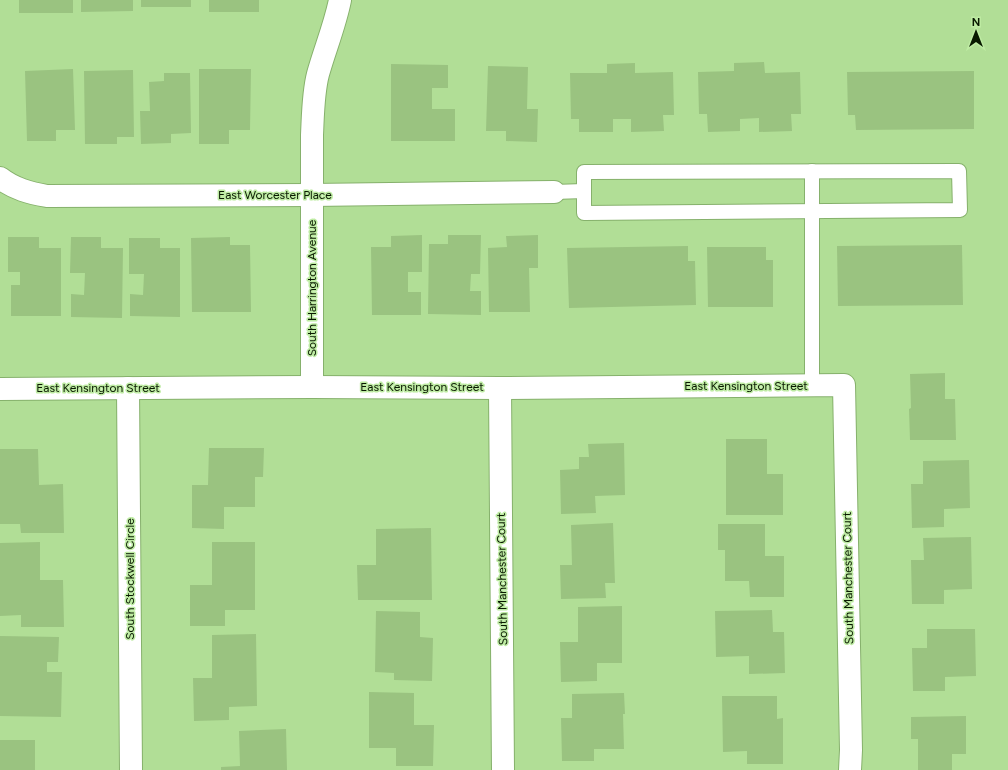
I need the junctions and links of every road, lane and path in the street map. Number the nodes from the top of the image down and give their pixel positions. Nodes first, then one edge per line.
1 (340, 0) edge
2 (812, 171) junction
3 (0, 178) edge
4 (584, 191) junction
5 (554, 192) joint
6 (311, 195) junction
7 (813, 211) junction
8 (844, 385) joint
9 (812, 386) junction
10 (312, 387) junction
11 (128, 388) junction
12 (500, 388) junction
13 (0, 389) edge
14 (131, 770) edge
15 (503, 770) edge
16 (850, 770) edge

1 - 6 street, South Harrington Avenue
2 - 4 lane
2 - 7 lane
2 - 7 lane
3 - 6 street, East Worcester Place
4 - 5 lane
4 - 7 lane
5 - 6 street, East Worcester Place
6 - 10 street, South Harrington Avenue
7 - 9 lane
8 - 9 street, East Kensington Street
8 - 16 street, South Manchester Court
9 - 12 street, East Kensington Street
10 - 11 street, East Kensington Street
10 - 12 street, East Kensington Street
11 - 13 street, East Kensington Street
11 - 14 street, South Stockwell Circle
12 - 15 street, South Manchester Court

